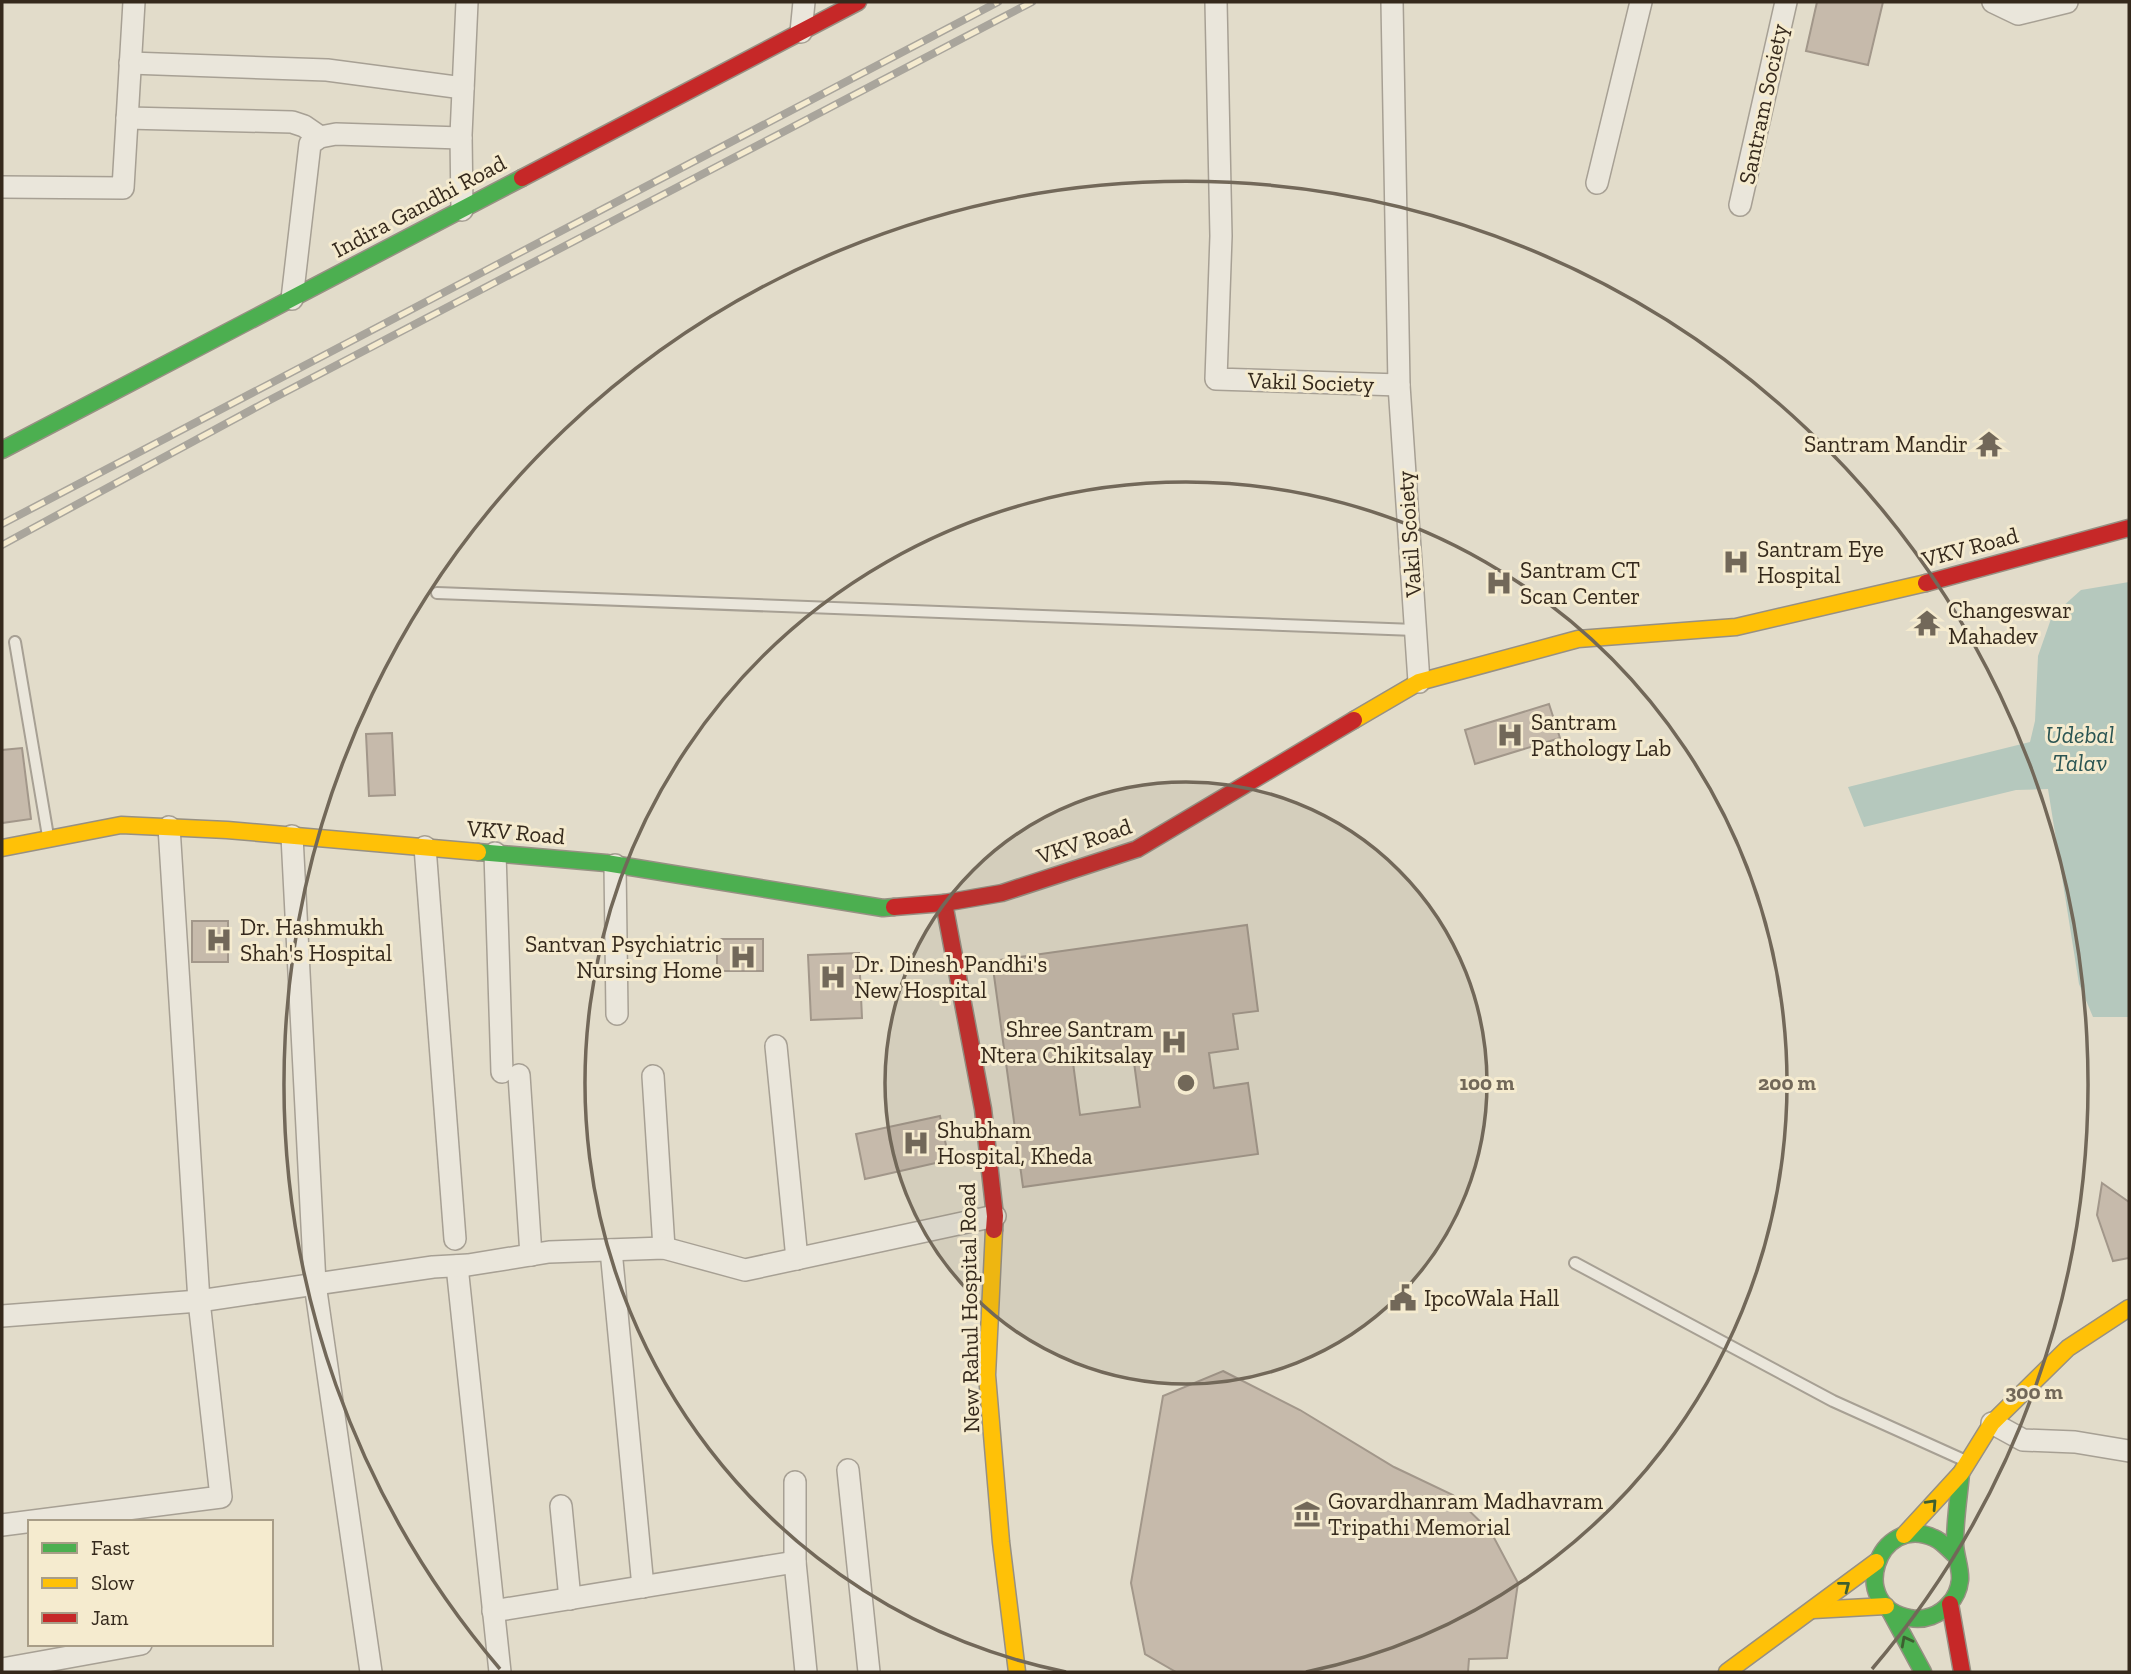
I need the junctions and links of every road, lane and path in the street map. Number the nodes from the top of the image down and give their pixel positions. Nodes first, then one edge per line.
1 (134, 2) edge
2 (467, 2) edge
3 (804, 2) edge
4 (858, 2) edge
5 (1216, 2) edge
6 (1392, 2) edge
7 (1641, 2) edge
8 (1786, 2) edge
9 (1993, 2) edge
10 (2067, 2) edge
11 (801, 32) junction
12 (131, 63) junction
13 (463, 88) junction
14 (127, 118) junction
15 (320, 137) junction
16 (461, 138) junction
17 (1597, 183) dead end
18 (2, 187) edge
19 (1740, 205) dead end
20 (462, 209) junction
21 (292, 299) junction
22 (1399, 385) junction
23 (2, 450) edge
24 (2129, 528) edge
25 (437, 593) dead end
26 (1415, 630) junction
27 (15, 642) dead end
28 (1419, 682) junction
29 (169, 827) junction
30 (292, 836) junction
31 (49, 839) junction
32 (2, 848) edge
33 (425, 848) junction
34 (495, 853) junction
35 (615, 864) junction
36 (944, 903) junction
37 (617, 1014) dead end
38 (776, 1046) dead end
39 (653, 1076) dead end
40 (995, 1216) junction
41 (455, 1238) dead end
42 (664, 1248) junction
43 (611, 1250) junction
44 (531, 1255) junction
45 (797, 1259) junction
46 (1575, 1263) dead end
47 (457, 1266) junction
48 (315, 1284) junction
49 (199, 1301) junction
50 (2129, 1308) edge
51 (2, 1316) edge
52 (1992, 1423) junction
53 (2129, 1451) edge
54 (1964, 1467) junction
55 (848, 1470) dead end
56 (795, 1482) dead end
57 (561, 1506) dead end
58 (41, 1520) edge
59 (28, 1522) edge
60 (2, 1525) edge
61 (1904, 1535) junction
62 (1955, 1555) junction
63 (795, 1562) junction
64 (1876, 1562) junction
65 (643, 1587) junction
66 (570, 1599) junction
67 (1950, 1604) junction
68 (1888, 1608) junction
69 (1814, 1610) junction
70 (493, 1611) junction
71 (133, 1646) edge
72 (56, 1666) edge
73 (2, 1669) edge
74 (371, 1672) edge
75 (499, 1672) edge
76 (806, 1672) edge
77 (869, 1672) edge
78 (1017, 1672) edge
79 (1727, 1672) edge
80 (1923, 1672) edge
81 (1962, 1672) edge

1 - 12 street
2 - 13 street
3 - 11 street
4 - 11 main road, Indira Gandhi Road
5 - 22 street, Vakil Society
6 - 22 street, Vakil Society
7 - 17 street
8 - 19 street, Santram Society
9 - 10 street
11 - 20 main road, Indira Gandhi Road
12 - 13 street
12 - 14 street
13 - 16 street
14 - 15 street
14 - 18 street
15 - 16 street
15 - 21 street
16 - 20 street
20 - 21 main road, Indira Gandhi Road
21 - 23 main road, Indira Gandhi Road
22 - 26 street, Vakil Scoiety
24 - 28 main road, VKV Road
25 - 26 lane
26 - 28 street, Vakil Scoiety
27 - 31 lane
28 - 36 main road, VKV Road
29 - 30 main road, VKV Road
29 - 31 main road, VKV Road
29 - 49 street
30 - 33 main road, VKV Road
30 - 48 street
31 - 32 main road, VKV Road
33 - 34 main road, VKV Road
33 - 41 street
34 - 35 main road, VKV Road
34 - 44 street
35 - 36 main road, VKV Road
35 - 37 street
36 - 40 main road, New Rahul Hospital Road
38 - 45 street
39 - 42 street
40 - 45 street
40 - 78 main road, New Rahul Hospital Road
42 - 43 street
42 - 45 street
43 - 44 street
43 - 65 street
44 - 47 street
46 - 54 lane
47 - 48 street
47 - 70 street
48 - 49 street
48 - 74 street
49 - 51 street
49 - 58 street
50 - 52 main road
52 - 53 street
52 - 54 main road
61 -> 54 main road
54 - 62 main road
55 - 77 street
56 - 63 street
57 - 66 street
59 - 60 street
61 - 62 main road
61 - 64 main road
62 - 67 main road
63 - 65 street
63 - 76 street
64 - 68 main road
69 -> 64 main road
65 - 66 street
66 - 70 street
67 - 68 main road
67 - 81 main road
68 - 69 main road
80 -> 68 main road
69 - 79 main road
70 - 75 street
71 - 72 street
72 - 73 street

